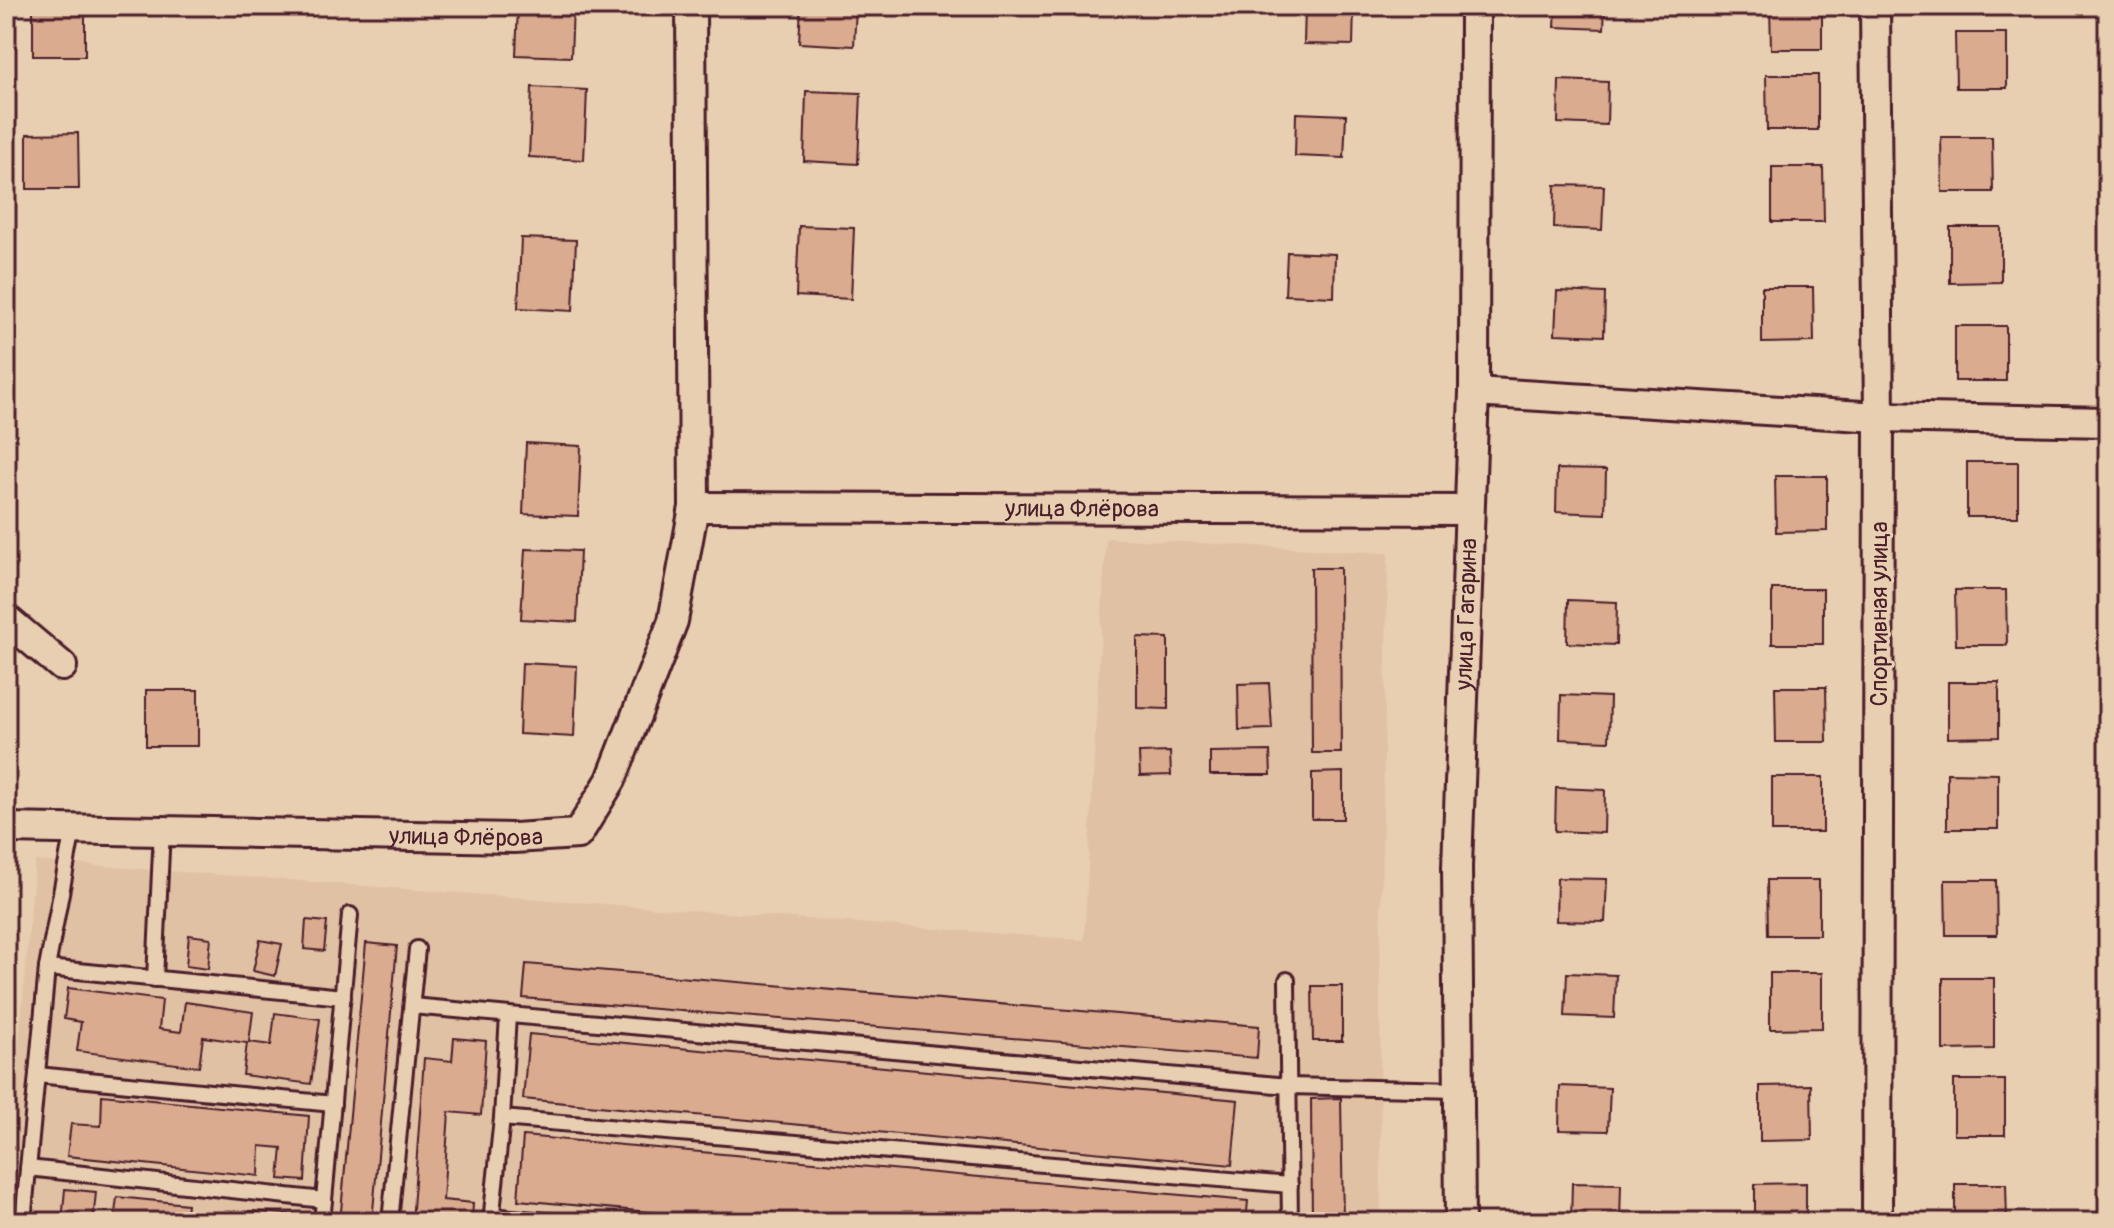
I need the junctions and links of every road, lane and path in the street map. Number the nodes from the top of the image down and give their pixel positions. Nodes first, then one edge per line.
1 (691, 6) edge
2 (1475, 6) edge
3 (1875, 6) edge
4 (1474, 392) junction
5 (1879, 417) junction
6 (2108, 422) edge
7 (694, 507) junction
8 (1468, 510) junction
9 (6, 619) edge
10 (62, 666) dead end
11 (6, 828) edge
12 (73, 829) junction
13 (162, 829) junction
14 (350, 915) dead end
15 (417, 949) dead end
16 (47, 968) junction
17 (155, 979) junction
18 (1287, 980) dead end
19 (343, 997) junction
20 (412, 1006) junction
21 (508, 1015) junction
22 (37, 1075) junction
23 (1288, 1086) junction
24 (1459, 1090) junction
25 (333, 1104) junction
26 (502, 1118) junction
27 (28, 1168) junction
28 (1290, 1185) junction
29 (324, 1200) junction
30 (491, 1219) edge
31 (23, 1222) edge
32 (322, 1222) edge
33 (390, 1222) edge
34 (557, 1222) edge
35 (1290, 1222) edge
36 (1460, 1222) edge
37 (1877, 1222) edge

1 - 7 street, улица Флёрова
2 - 4 street, улица Гагарина
3 - 5 street, Спортивная улица
4 - 5 street
4 - 8 street, улица Гагарина
5 - 6 street
5 - 37 street, Спортивная улица
7 - 8 street, улица Флёрова
7 - 13 street, улица Флёрова
8 - 24 street, улица Гагарина
9 - 10 street
11 - 12 street, улица Флёрова
12 - 13 street, улица Флёрова
12 - 16 lane
13 - 17 lane
14 - 19 lane
15 - 20 lane
16 - 17 lane
16 - 22 lane
17 - 19 lane
18 - 23 lane
19 - 25 lane
20 - 21 lane
20 - 33 lane
21 - 23 lane
21 - 26 lane
22 - 25 lane
22 - 27 lane
23 - 24 lane
23 - 28 lane
24 - 36 street, улица Гагарина
25 - 29 lane
26 - 28 lane
26 - 30 lane
27 - 29 lane
27 - 31 lane
28 - 35 lane
29 - 32 lane
30 - 34 lane

